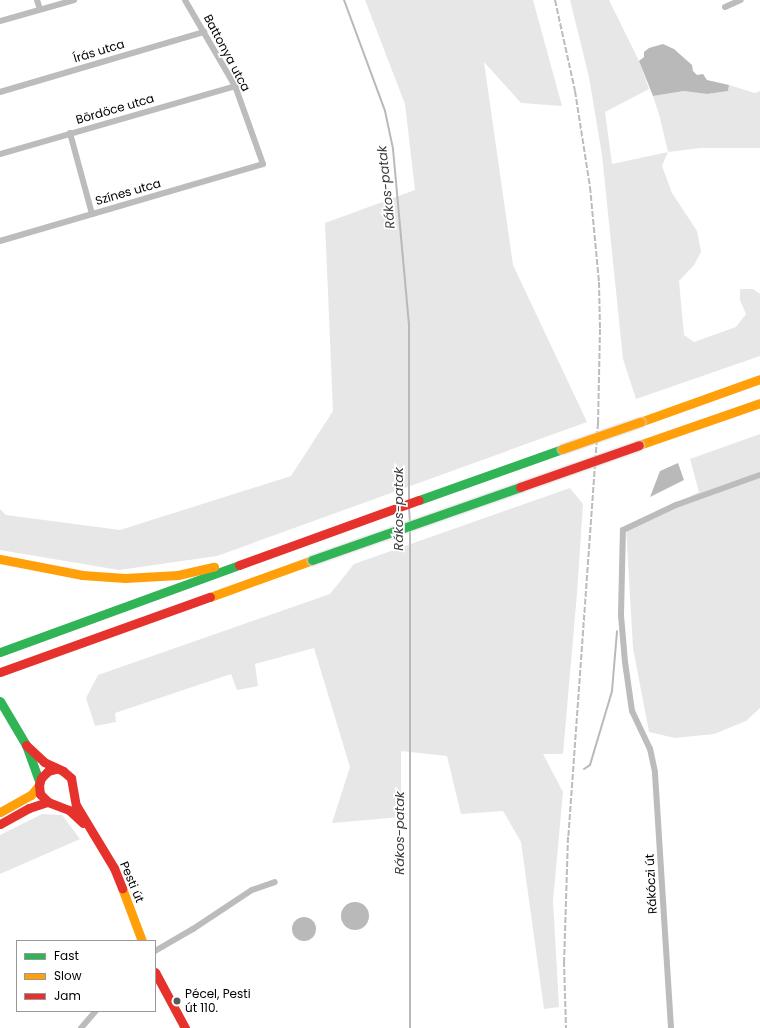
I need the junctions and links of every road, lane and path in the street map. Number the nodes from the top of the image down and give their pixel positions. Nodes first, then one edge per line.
1 (37, 0) edge
2 (74, 0) edge
3 (185, 0) edge
4 (741, 0) edge
5 (725, 7) dead end
6 (40, 10) junction
7 (0, 21) edge
8 (204, 32) junction
9 (235, 86) junction
10 (0, 92) edge
11 (70, 133) junction
12 (0, 154) edge
13 (263, 164) joint
14 (92, 214) junction
15 (0, 241) edge
16 (760, 379) edge
17 (760, 403) edge
18 (760, 475) edge
19 (260, 557) junction
20 (0, 559) edge
21 (0, 652) edge
22 (0, 672) edge
23 (0, 702) edge
24 (26, 745) junction
25 (56, 769) junction
26 (39, 783) junction
27 (72, 792) junction
28 (52, 803) junction
29 (0, 812) edge
30 (0, 824) edge
31 (94, 834) junction
32 (274, 882) dead end
33 (142, 940) edge
34 (156, 950) edge
35 (156, 974) edge
36 (95, 1012) edge
37 (81, 1028) edge
38 (185, 1028) edge
39 (671, 1028) edge

1 - 6 street
2 - 6 street
3 - 8 street, Battonya utca
4 - 5 street
6 - 7 street
8 - 9 street, Battonya utca
8 - 10 street, Írás utca
9 - 11 street, Bördöce utca
9 - 13 street, Battonya utca
11 - 12 street, Bördöce utca
11 - 14 street
13 - 14 street, Színes utca
14 - 15 street, Színes utca
16 - 19 main road, bridge
17 - 22 main road, bridge
18 - 39 street, Rákóczi út
19 - 20 main road
19 - 21 main road
23 - 24 main road
24 - 25 main road
24 - 26 main road
25 - 26 main road
25 - 27 main road
26 - 28 main road
26 - 29 main road
27 - 28 main road
27 - 31 main road
28 - 30 main road
28 - 31 main road
31 - 33 main road, Pesti út
32 - 34 street
35 - 38 main road
36 - 37 street

